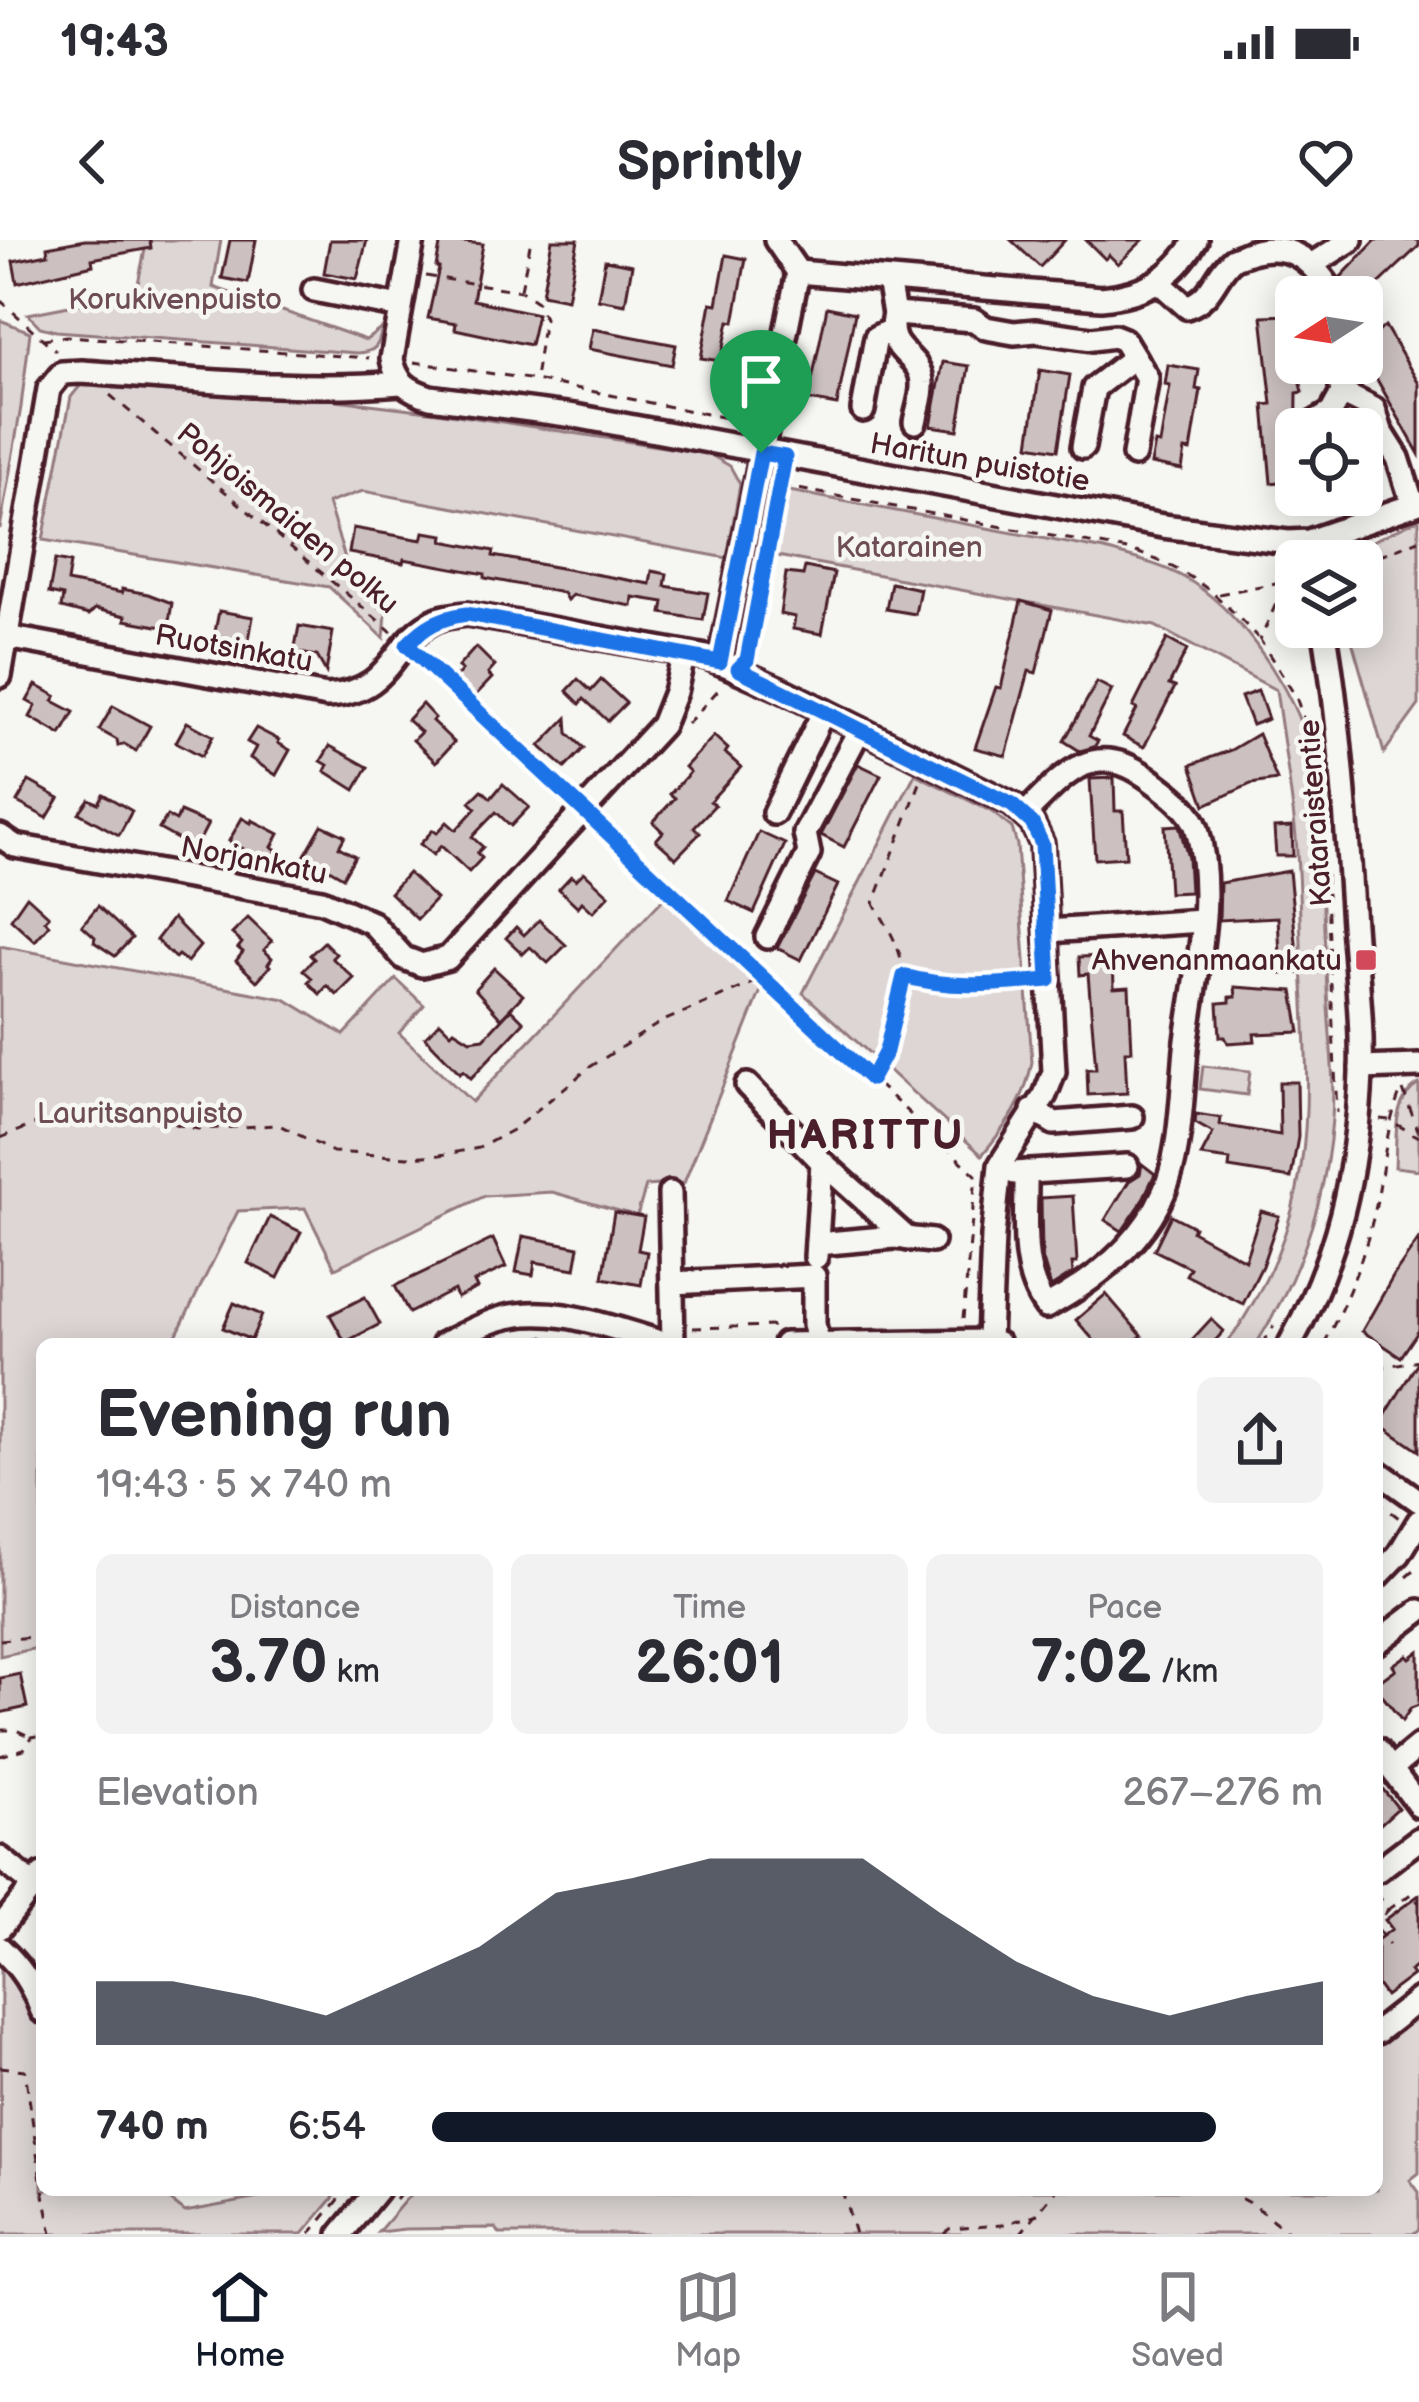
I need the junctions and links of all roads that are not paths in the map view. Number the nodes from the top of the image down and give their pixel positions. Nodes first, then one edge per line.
1 (413, 240) edge
2 (776, 240) edge
3 (1196, 240) edge
4 (1351, 240) edge
5 (1311, 266) junction
6 (798, 272) junction
7 (1319, 276) edge
8 (888, 280) junction
9 (1160, 283) junction
10 (314, 290) dead end
11 (400, 307) junction
12 (891, 322) junction
13 (1134, 357) junction
14 (396, 371) junction
15 (1340, 384) edge
16 (1342, 393) junction
17 (1334, 408) edge
18 (863, 410) dead end
19 (915, 422) dead end
20 (1083, 447) dead end
21 (761, 453) junction
22 (1134, 455) dead end
23 (1416, 504) edge
24 (1275, 540) edge
25 (1336, 540) edge
26 (7, 637) junction
27 (1328, 648) edge
28 (712, 661) junction
29 (0, 676) edge
30 (824, 711) junction
31 (860, 729) junction
32 (774, 813) dead end
33 (1024, 815) junction
34 (0, 836) edge
35 (1202, 922) junction
36 (1047, 931) junction
37 (766, 937) dead end
38 (1361, 1068) junction
39 (1408, 1078) edge
40 (747, 1085) dead end
41 (1034, 1110) junction
42 (1132, 1117) dead end
43 (822, 1162) junction
44 (1000, 1165) junction
45 (1127, 1166) dead end
46 (1026, 1172) junction
47 (670, 1193) dead end
48 (908, 1239) junction
49 (932, 1241) dead end
50 (817, 1244) junction
51 (814, 1276) junction
52 (672, 1283) junction
53 (456, 1338) edge
54 (648, 1338) edge
55 (670, 1338) edge
56 (818, 1338) edge
57 (994, 1338) edge
58 (1293, 1338) edge
59 (1383, 1475) edge
60 (1419, 1501) edge
61 (1419, 1521) edge
62 (1383, 1570) edge
63 (1419, 1611) edge
64 (1383, 1638) edge
65 (1419, 1746) edge
66 (1384, 1759) edge
67 (1419, 1806) edge
68 (1419, 1839) edge
69 (0, 1858) edge
70 (1383, 1866) edge
71 (36, 1879) edge
72 (36, 1883) edge
73 (0, 1928) edge
74 (0, 1948) edge
75 (36, 1996) edge
76 (1419, 1999) edge
77 (1383, 2027) edge
78 (372, 2196) edge
79 (340, 2234) edge

1 - 11 street
2 - 6 street
3 - 9 street
4 - 5 street
5 - 7 street
5 - 9 street
6 - 8 street
6 - 21 street, Norjankatu
8 - 9 street
8 - 12 street
10 - 11 street
11 - 14 street
12 - 13 street
12 - 18 street
12 - 19 street
13 - 20 street
13 - 22 street
14 - 21 street, Haritun puistotie
14 - 26 street
15 - 16 street
16 - 17 street
16 - 23 street
21 - 24 street, Haritun puistotie
21 - 28 street, Norjankatu
23 - 25 street, Haritun puistotie
26 - 28 street, Ruotsinkatu
26 - 29 street
27 - 38 street, Kataraistentie
28 - 30 street, Ruotsinkatu
28 - 34 street, Norjankatu
30 - 31 street, Ruotsinkatu
30 - 32 street
31 - 33 street, Ruotsinkatu
31 - 37 street
33 - 35 street
33 - 36 street
35 - 36 street
35 - 46 street
36 - 41 street
38 - 39 street
38 - 58 street, Kataraistentie
40 - 43 street
41 - 42 street
41 - 44 street
43 - 48 street
43 - 50 street
44 - 46 street
44 - 57 street
45 - 46 street
47 - 52 street
48 - 49 street
48 - 50 street
50 - 51 street
51 - 52 street
51 - 56 street
52 - 55 street
53 - 54 street
59 - 60 street
61 - 62 street
63 - 64 street
65 - 66 street
66 - 67 street
68 - 70 street
69 - 71 street
72 - 73 street
74 - 75 street
76 - 77 street
78 - 79 street

